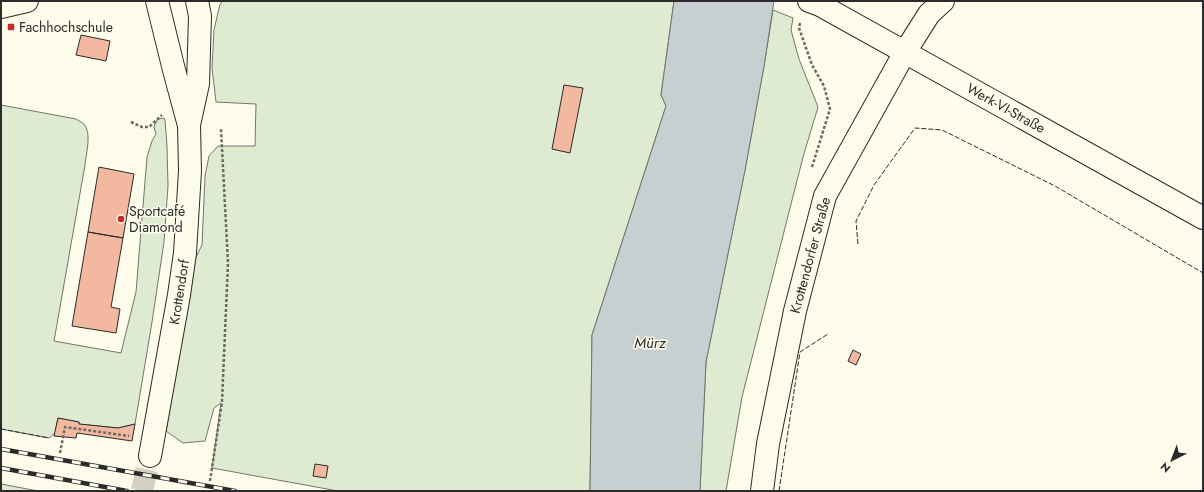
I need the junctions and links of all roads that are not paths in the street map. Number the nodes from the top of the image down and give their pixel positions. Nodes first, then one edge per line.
1 (27, 1) edge
2 (157, 1) edge
3 (197, 1) edge
4 (943, 1) edge
5 (814, 3) edge
6 (1, 6) edge
7 (905, 52) junction
8 (189, 125) junction
9 (1203, 218) edge
10 (150, 456) tunnel mouth
11 (762, 491) edge

1 - 6 street
2 - 8 street, Krottendorf
3 - 8 street, Krottendorf
4 - 7 street, Krottendorfer Straße
5 - 7 street, Werk-VI-Straße
7 - 9 street, Werk-VI-Straße
7 - 11 street, Krottendorfer Straße
8 - 10 street, Krottendorf

